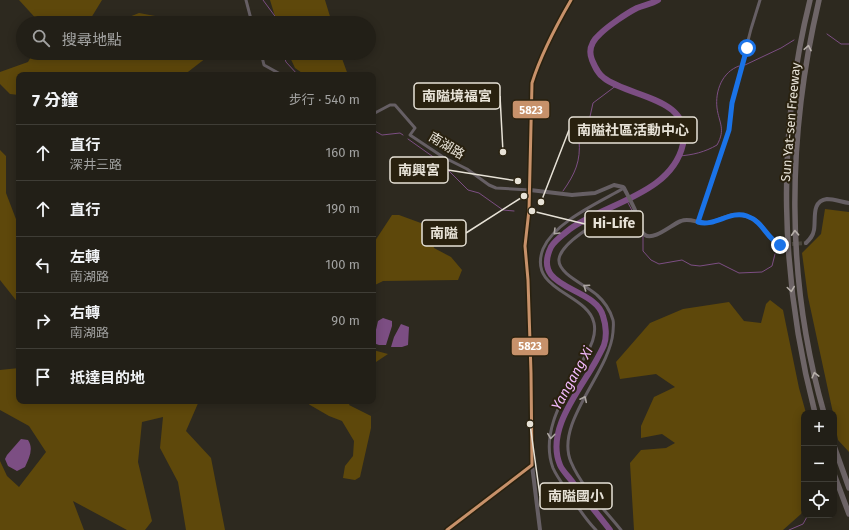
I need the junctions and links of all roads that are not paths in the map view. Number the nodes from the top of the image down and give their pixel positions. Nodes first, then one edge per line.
1 (246, 0) edge
2 (571, 0) edge
3 (760, 0) edge
4 (810, 0) edge
5 (819, 0) edge
6 (250, 16) edge
7 (263, 60) edge
8 (277, 72) edge
9 (376, 112) edge
10 (624, 188) junction
11 (530, 190) junction
12 (849, 203) edge
13 (635, 211) junction
14 (698, 222) junction
15 (806, 243) dead end
16 (780, 245) dead end
17 (814, 410) edge
18 (823, 410) edge
19 (837, 454) edge
20 (532, 465) junction
21 (837, 482) edge
22 (849, 488) edge
23 (849, 514) edge
24 (447, 530) edge
25 (540, 530) edge
26 (596, 530) edge
27 (621, 530) edge

1 - 6 street
2 - 11 street
3 - 14 street
4 -> 17 highway, Sun Yat-sen Freeway
18 -> 5 highway, Sun Yat-sen Freeway
7 - 8 street
9 - 11 street, 南湖路
10 - 11 street, 南湖路
10 - 13 street
10 -> 26 street
11 - 20 street
12 - 15 street
13 - 14 street
27 -> 13 street
14 - 16 street
19 - 22 highway
20 - 24 street
20 - 25 street
21 - 23 highway

